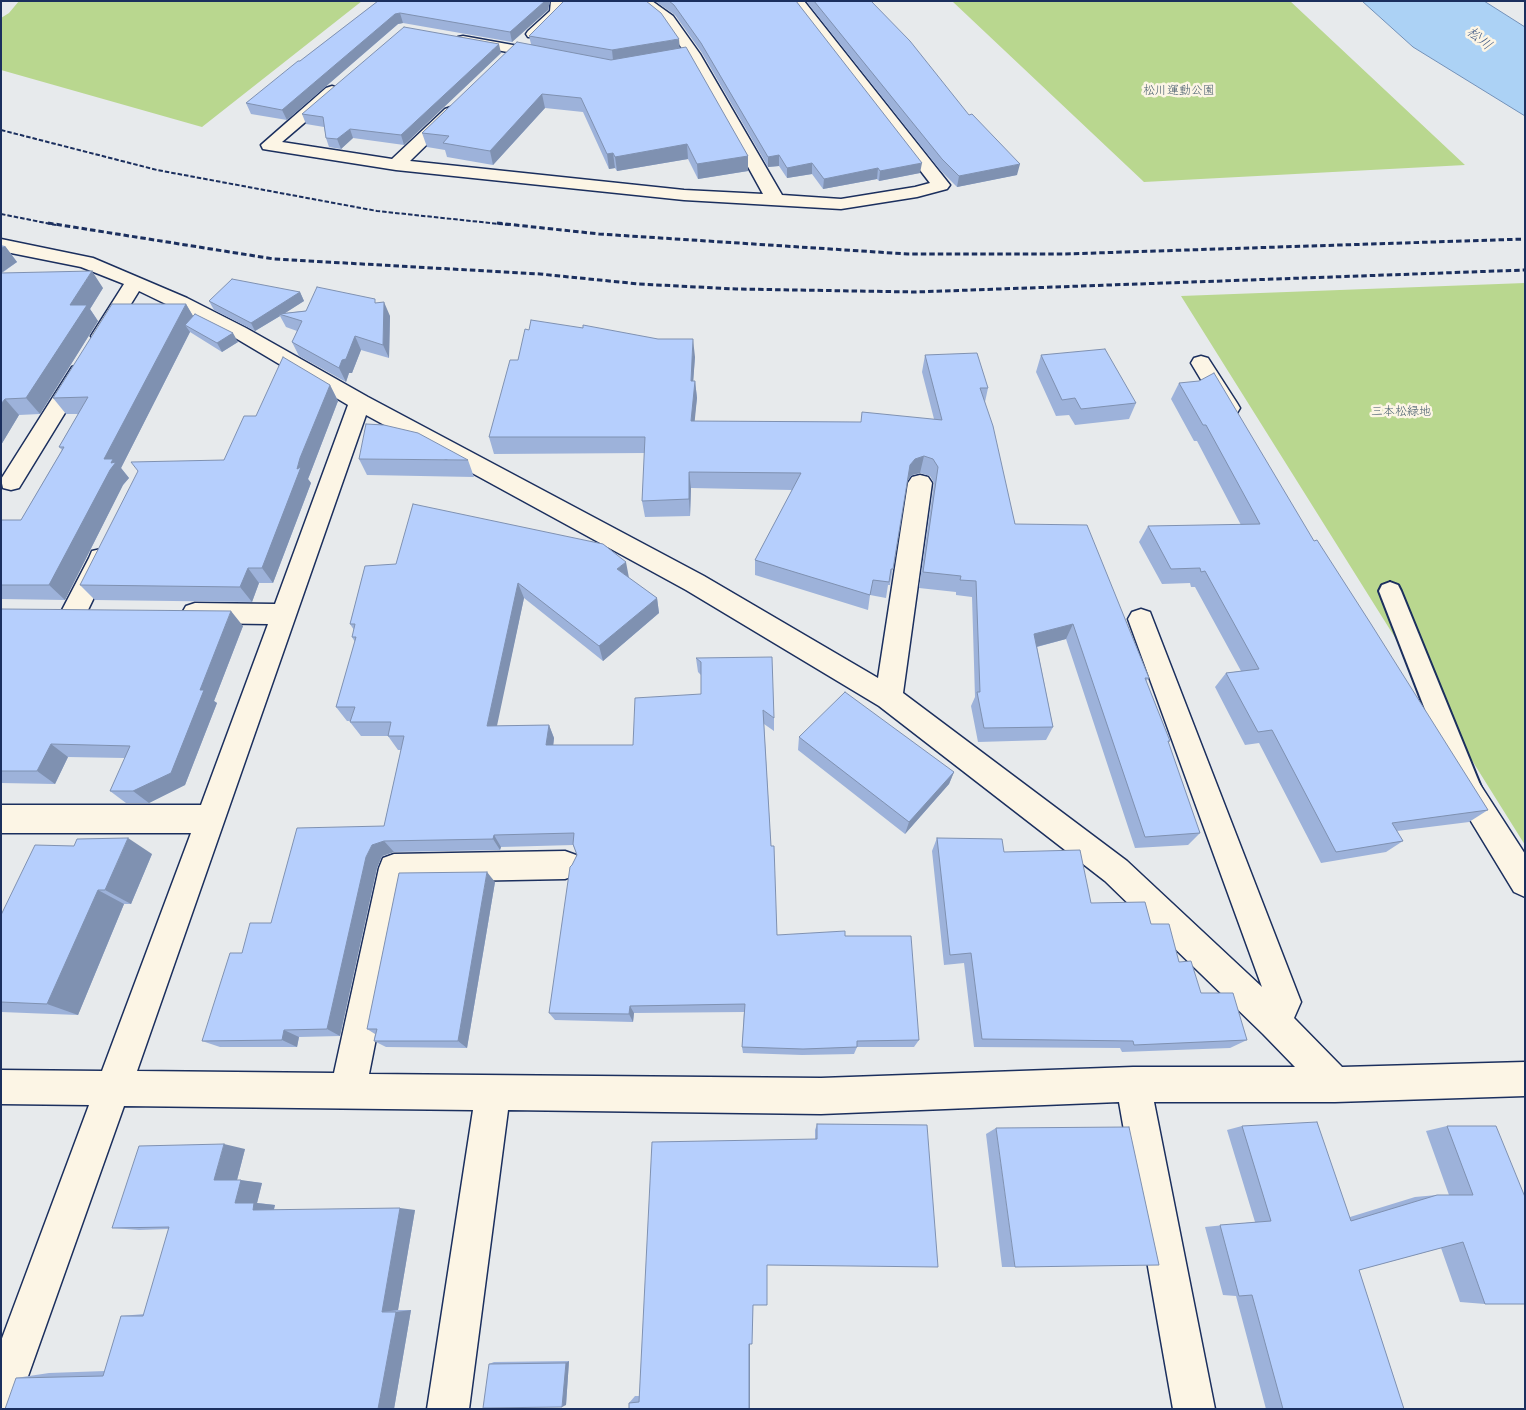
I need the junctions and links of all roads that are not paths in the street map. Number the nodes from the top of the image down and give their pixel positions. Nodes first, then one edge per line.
1 (558, 1) edge
2 (643, 1) edge
3 (797, 1) edge
4 (450, 38) edge
5 (515, 50) junction
6 (693, 54) junction
7 (675, 57) edge
8 (564, 58) edge
9 (501, 63) edge
10 (344, 81) edge
11 (459, 104) edge
12 (396, 164) junction
13 (775, 199) junction
14 (1, 245) edge
15 (135, 282) junction
16 (1201, 363) dead end
17 (360, 402) junction
18 (1243, 430) edge
19 (11, 482) dead end
20 (920, 483) dead end
21 (111, 536) edge
22 (1390, 591) dead end
23 (46, 612) edge
24 (74, 612) junction
25 (104, 612) edge
26 (173, 613) edge
27 (283, 614) junction
28 (1141, 619) dead end
29 (1400, 683) edge
30 (889, 698) junction
31 (1474, 800) junction
32 (1, 819) edge
33 (212, 819) junction
34 (565, 865) dead end
35 (1525, 882) edge
36 (1275, 1022) junction
37 (1525, 1079) edge
38 (1133, 1084) junction
39 (1335, 1085) junction
40 (1, 1087) edge
41 (114, 1088) junction
42 (348, 1090) junction
43 (493, 1092) junction
44 (1, 1396) edge
45 (448, 1409) edge
46 (1194, 1409) edge

1 - 5 street
2 - 6 street
3 - 13 street
4 - 5 street
5 - 8 street
5 - 9 street
6 - 7 street
6 - 13 street
10 - 12 street
11 - 12 street
12 - 13 street
14 - 15 street
15 - 17 street
15 - 19 street
16 - 18 street
17 - 27 street
17 - 30 street
20 - 30 street
21 - 24 street
22 - 31 lane
23 - 24 street
24 - 25 street
26 - 27 street
27 - 33 street
28 - 36 street
29 - 31 street
30 - 36 street
31 - 35 street
32 - 33 street
33 - 41 street
34 - 42 street
36 - 39 street
37 - 39 street
38 - 39 street
38 - 43 street
38 - 46 street
40 - 41 street
41 - 42 street
41 - 44 street
42 - 43 street
43 - 45 street

